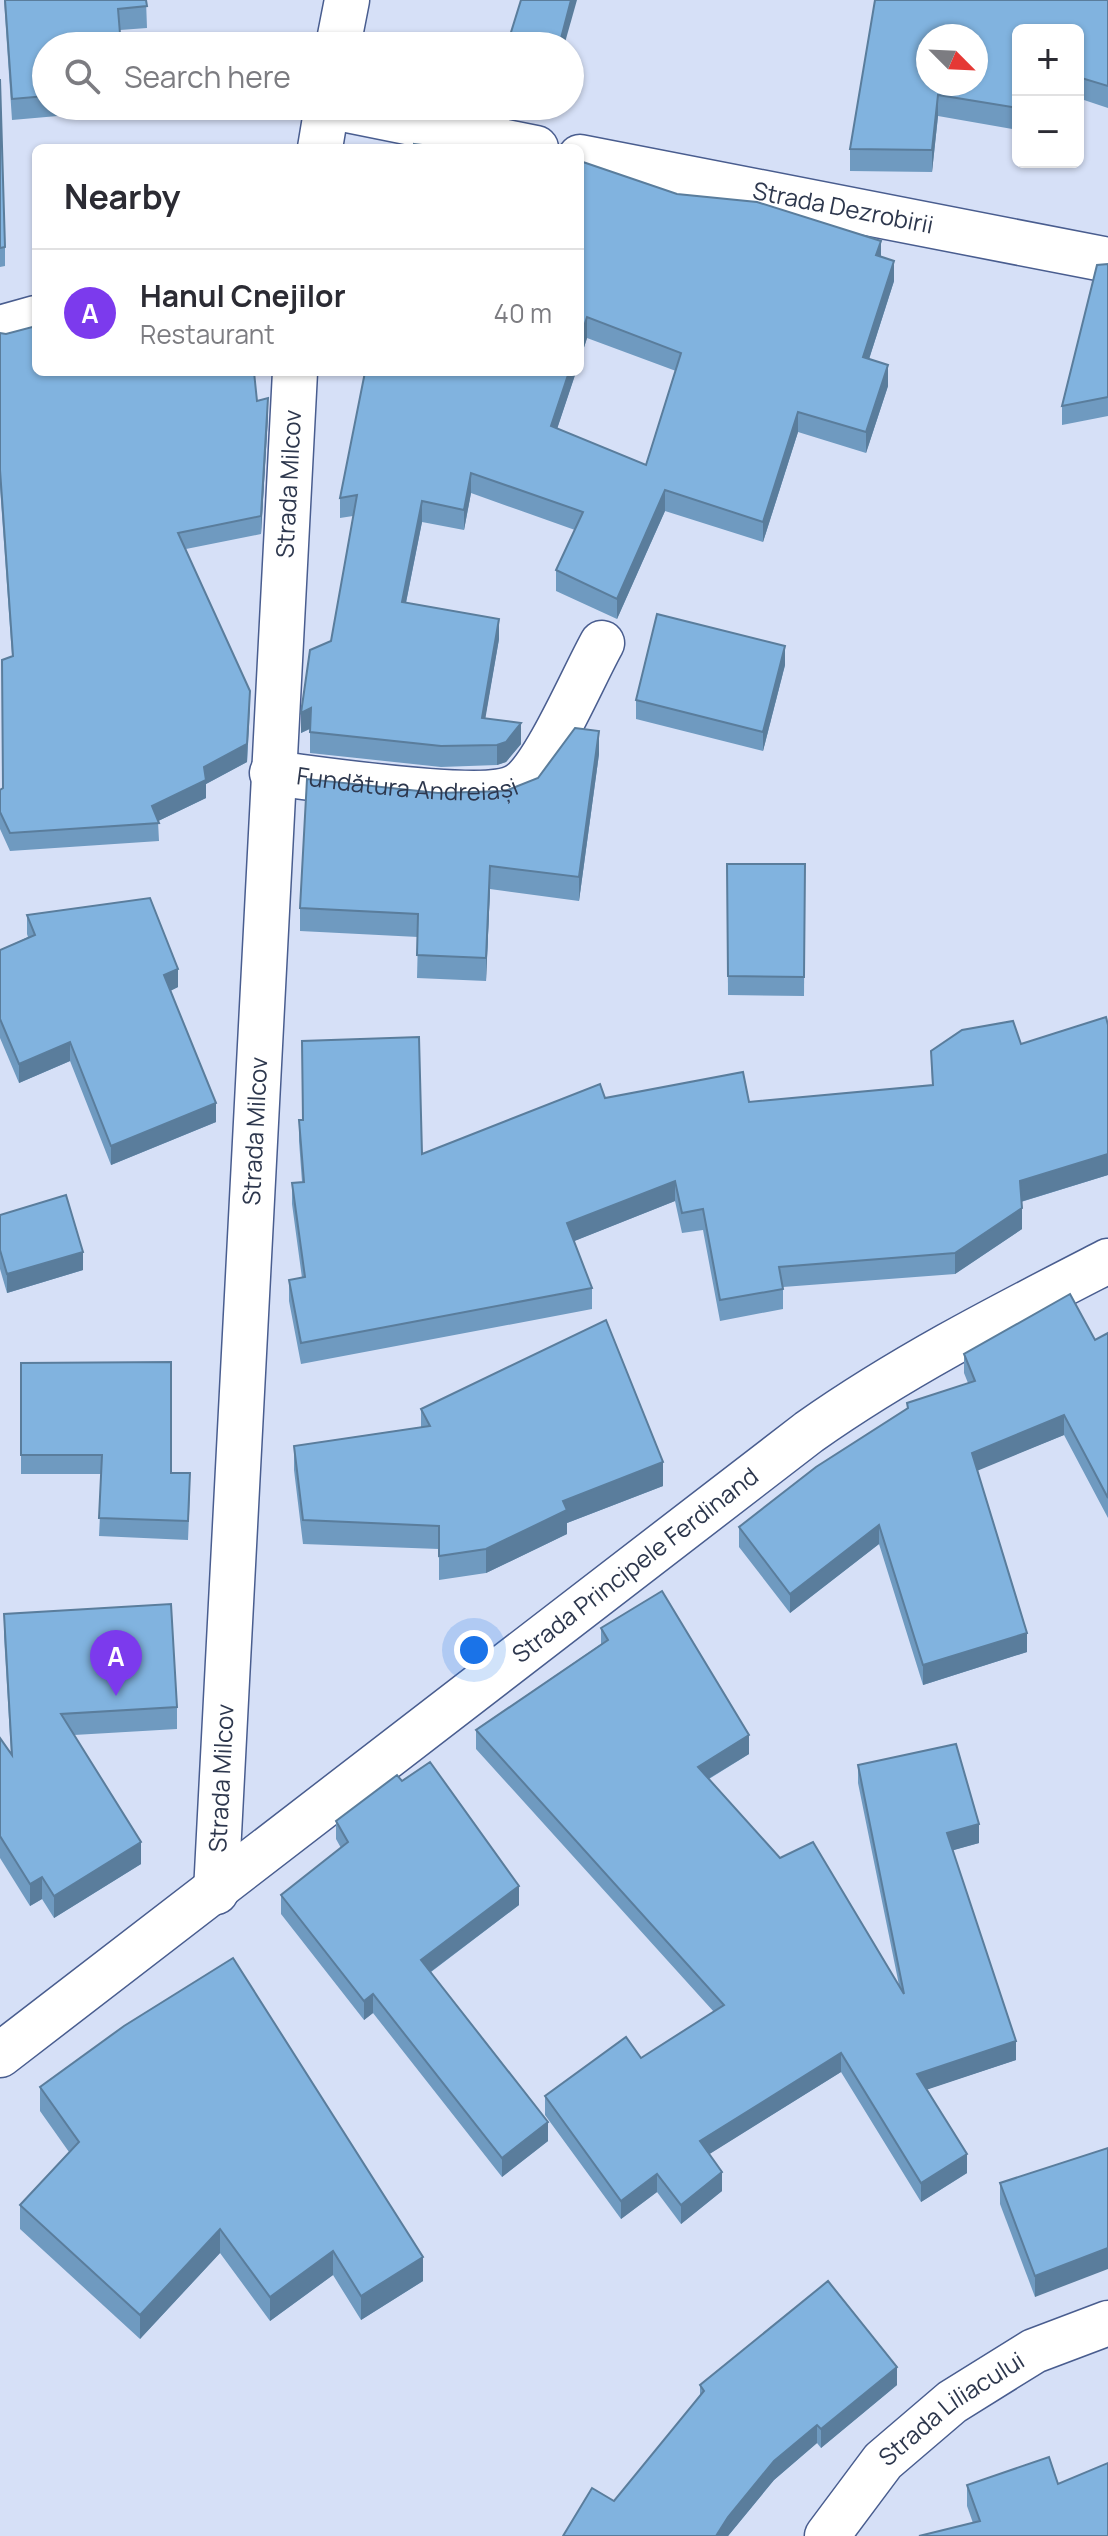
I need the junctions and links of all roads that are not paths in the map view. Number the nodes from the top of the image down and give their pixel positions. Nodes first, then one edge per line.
1 (347, 0) edge
2 (341, 32) edge
3 (325, 120) edge
4 (397, 120) edge
5 (321, 144) edge
6 (516, 144) edge
7 (584, 158) edge
8 (1108, 260) edge
9 (32, 319) edge
10 (0, 328) edge
11 (295, 376) edge
12 (602, 643) dead end
13 (272, 773) junction
14 (1108, 1261) edge
15 (216, 1892) junction
16 (0, 2055) edge
17 (1108, 2323) edge
18 (827, 2536) edge

1 - 2 street
3 - 5 street
4 - 6 street
7 - 8 street, Strada Dezrobirii
9 - 10 street
11 - 13 street, Strada Milcov
12 - 13 street, Fundătura Andreiași
13 - 15 street, Strada Milcov
14 - 15 street, Strada Principele Ferdinand
15 - 16 street, Strada Principele Ferdinand
17 - 18 street, Strada Liliacului

